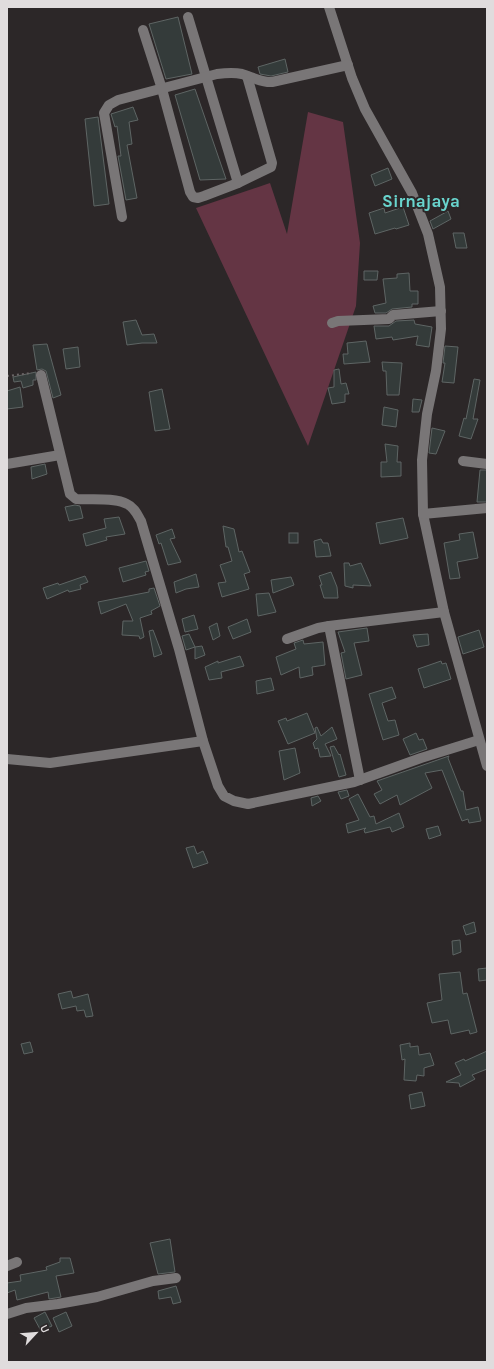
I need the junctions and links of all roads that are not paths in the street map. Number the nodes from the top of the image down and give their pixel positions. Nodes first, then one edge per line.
1 (329, 7) edge
2 (188, 17) dead end
3 (143, 30) dead end
4 (348, 65) junction
5 (247, 76) junction
6 (207, 77) junction
7 (162, 89) junction
8 (238, 182) junction
9 (122, 217) dead end
10 (441, 311) junction
11 (332, 324) dead end
12 (40, 375) road end
13 (60, 455) junction
14 (464, 462) dead end
15 (7, 464) edge
16 (487, 464) edge
17 (487, 508) edge
18 (423, 514) junction
19 (444, 612) junction
20 (329, 626) junction
21 (287, 639) dead end
22 (479, 740) junction
23 (203, 741) junction
24 (7, 759) edge
25 (487, 766) edge
26 (360, 780) junction
27 (17, 1262) dead end
28 (7, 1266) edge
29 (176, 1278) dead end
30 (7, 1314) edge

1 - 4 street
2 - 6 street
3 - 7 street
4 - 5 street
4 - 10 street
5 - 6 street
5 - 8 street
6 - 7 street
6 - 8 street
7 - 8 street
7 - 9 street
10 - 11 street
10 - 18 street
12 - 13 street
13 - 15 street
13 - 23 street
14 - 16 street
17 - 18 street
18 - 19 street
19 - 20 street
19 - 22 street
20 - 21 street
20 - 26 street
22 - 25 street
22 - 26 street
23 - 24 street
23 - 26 street
27 - 28 street
29 - 30 street

